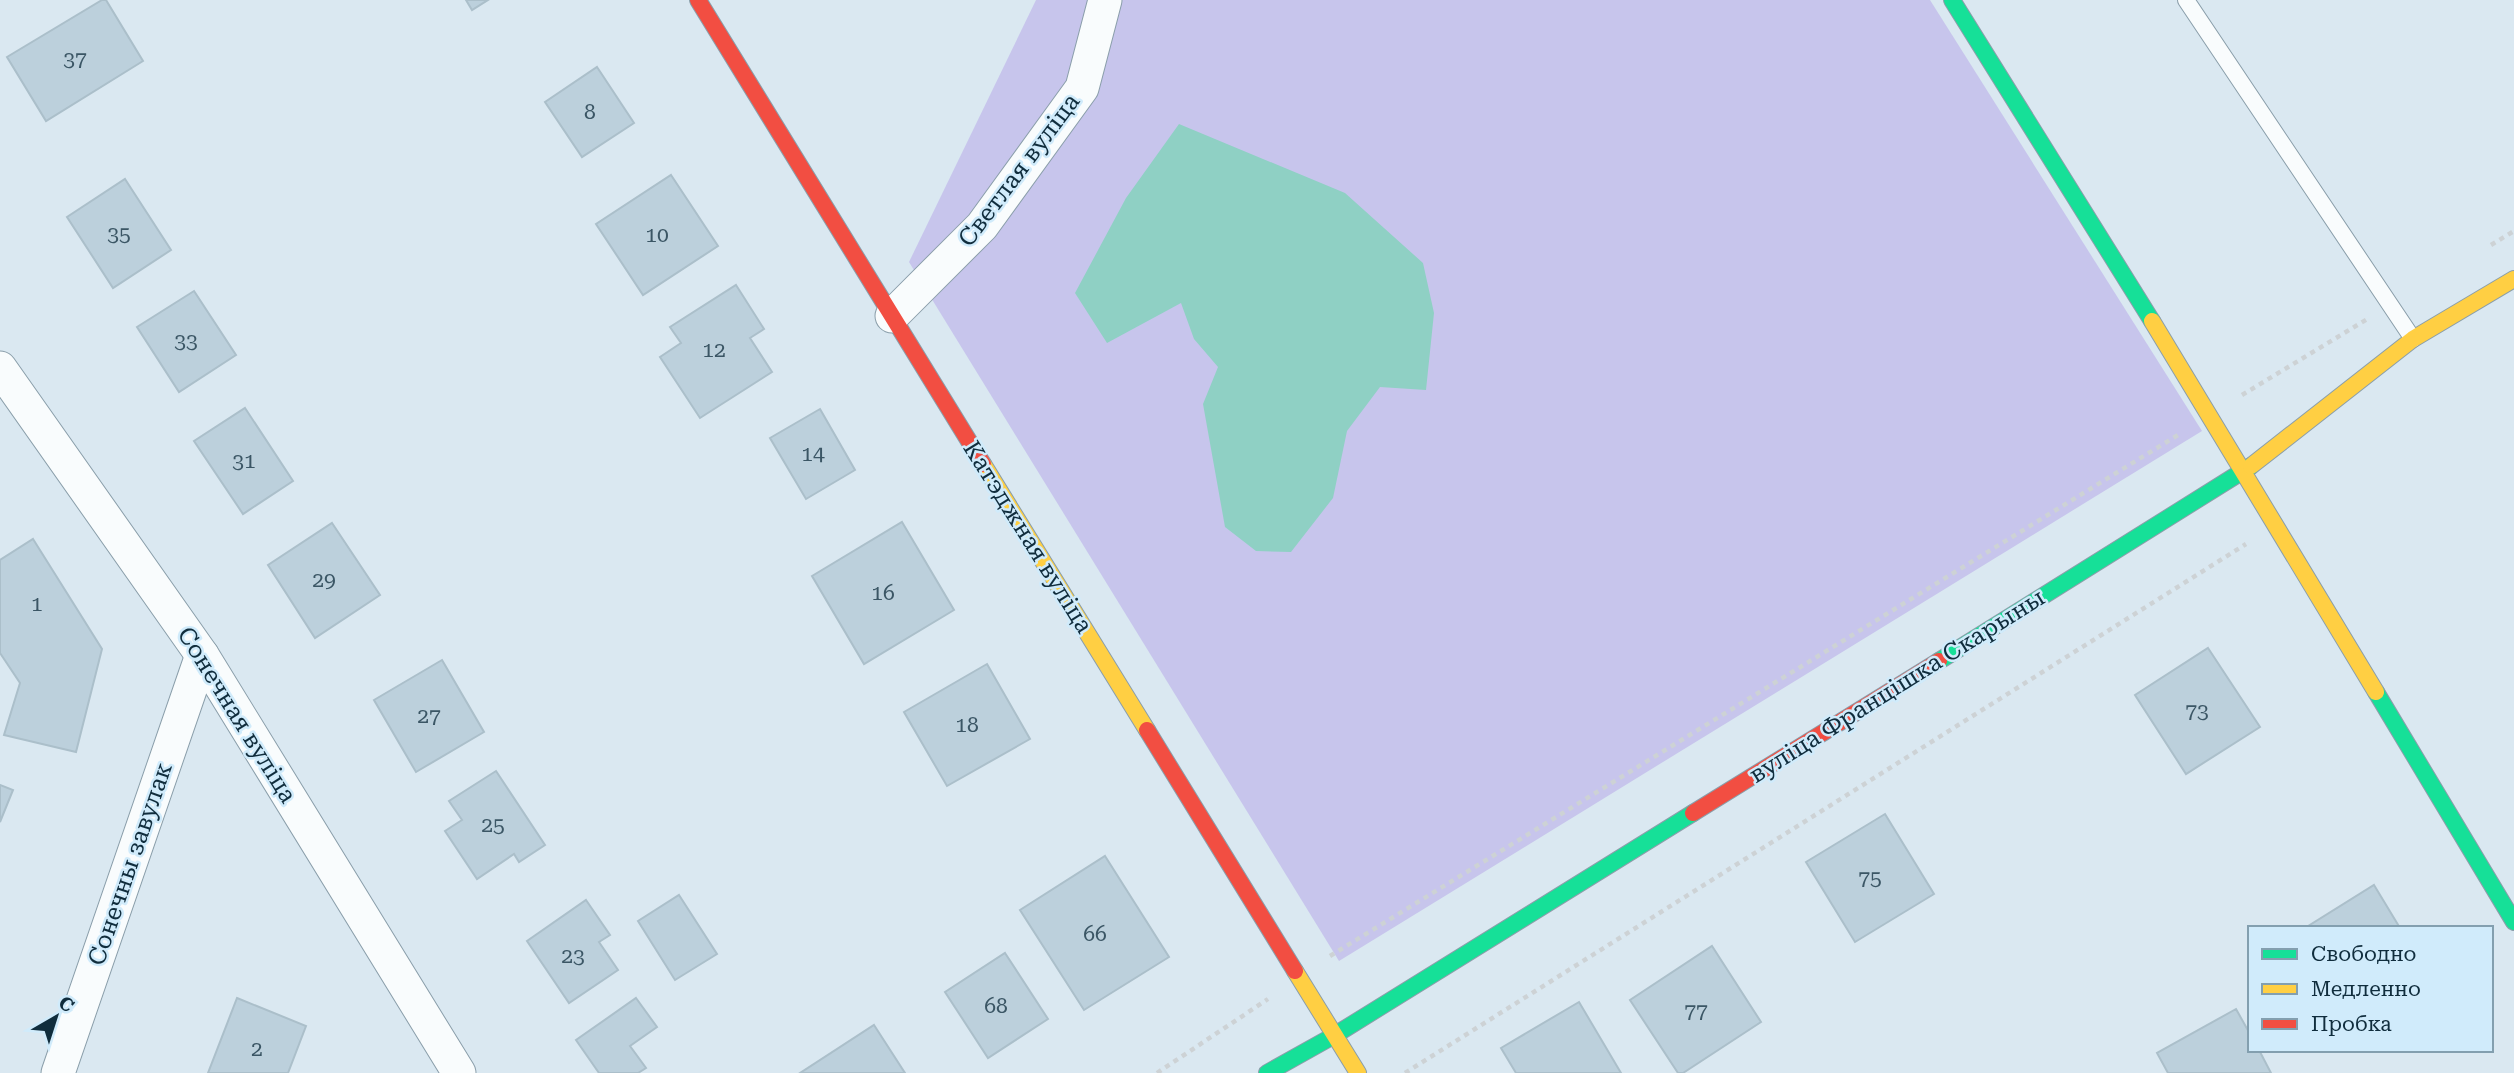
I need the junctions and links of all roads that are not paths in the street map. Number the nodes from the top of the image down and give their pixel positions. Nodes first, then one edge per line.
1 (698, 0) edge
2 (1105, 0) edge
3 (1952, 0) edge
4 (2186, 0) edge
5 (2514, 279) edge
6 (892, 316) junction
7 (2413, 340) junction
8 (0, 368) edge
9 (2245, 471) junction
10 (202, 655) junction
11 (2514, 922) edge
12 (1335, 1035) junction
13 (58, 1073) edge
14 (459, 1073) edge
15 (1267, 1073) edge
16 (1358, 1073) edge

1 - 6 street, Катэджная вуліца
2 - 6 street, Светлая вуліца
3 - 9 street
4 - 7 lane
5 - 7 street, вуліца Францішка Скарыны
6 - 12 street, Катэджная вуліца
7 - 9 street, вуліца Францішка Скарыны
8 - 10 street, Сонечная вуліца
9 - 11 street
9 - 12 street, вуліца Францішка Скарыны
10 - 13 street, Сонечны завулак
10 - 14 street, Сонечная вуліца
12 - 15 street, вуліца Францішка Скарыны
12 - 16 street, Катэджная вуліца

